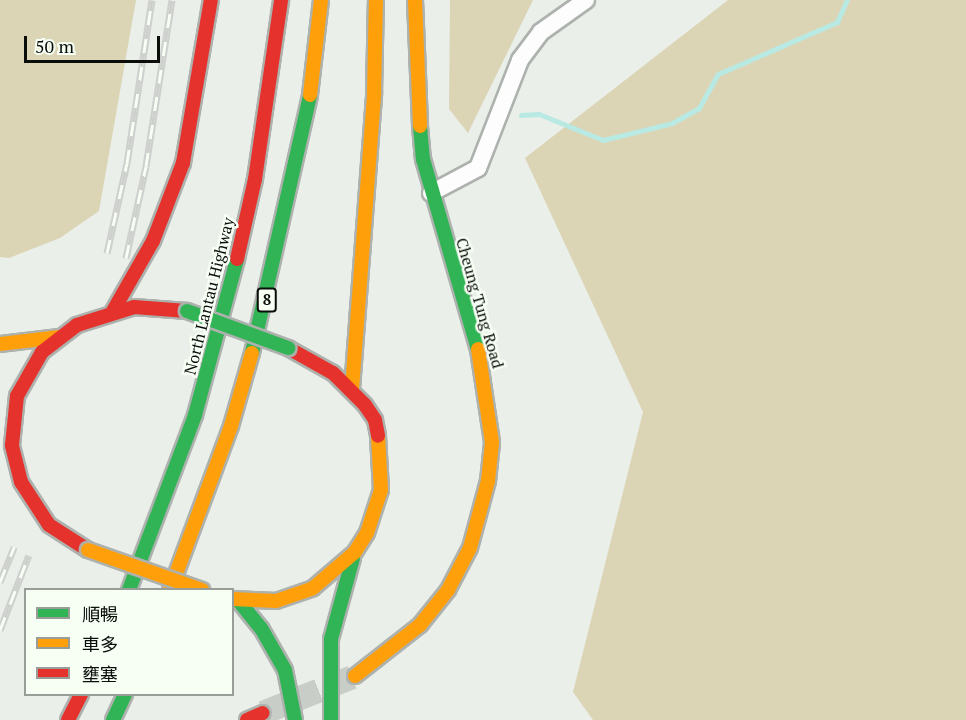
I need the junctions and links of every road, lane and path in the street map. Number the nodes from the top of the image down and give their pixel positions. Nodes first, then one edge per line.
1 (211, 0) edge
2 (281, 0) edge
3 (321, 0) edge
4 (376, 0) edge
5 (415, 0) edge
6 (586, 0) edge
7 (431, 193) junction
8 (113, 311) junction
9 (59, 337) junction
10 (0, 344) edge
11 (352, 389) junction
12 (0, 449) edge
13 (15, 465) junction
14 (355, 552) junction
15 (130, 588) edge
16 (171, 588) edge
17 (196, 588) edge
18 (235, 600) edge
19 (355, 676) tunnel mouth
20 (80, 696) edge
21 (124, 696) edge
22 (263, 713) tunnel mouth
23 (69, 720) edge
24 (113, 720) edge
25 (247, 720) edge
26 (295, 720) edge
27 (331, 720) edge

1 - 8 main road
2 - 15 main road, North Lantau Highway
3 - 16 main road, 8
4 - 11 main road
5 - 7 main road, Cheung Tung Road
6 - 7 street
7 - 19 main road, Cheung Tung Road
8 - 9 main road
8 - 11 main road, bridge
9 - 10 main road
9 - 13 main road
11 - 14 main road
12 - 13 main road
13 - 17 main road, bridge
14 - 18 main road
14 - 27 main road
18 - 26 main road
20 - 23 main road
21 - 24 main road
22 - 25 main road

